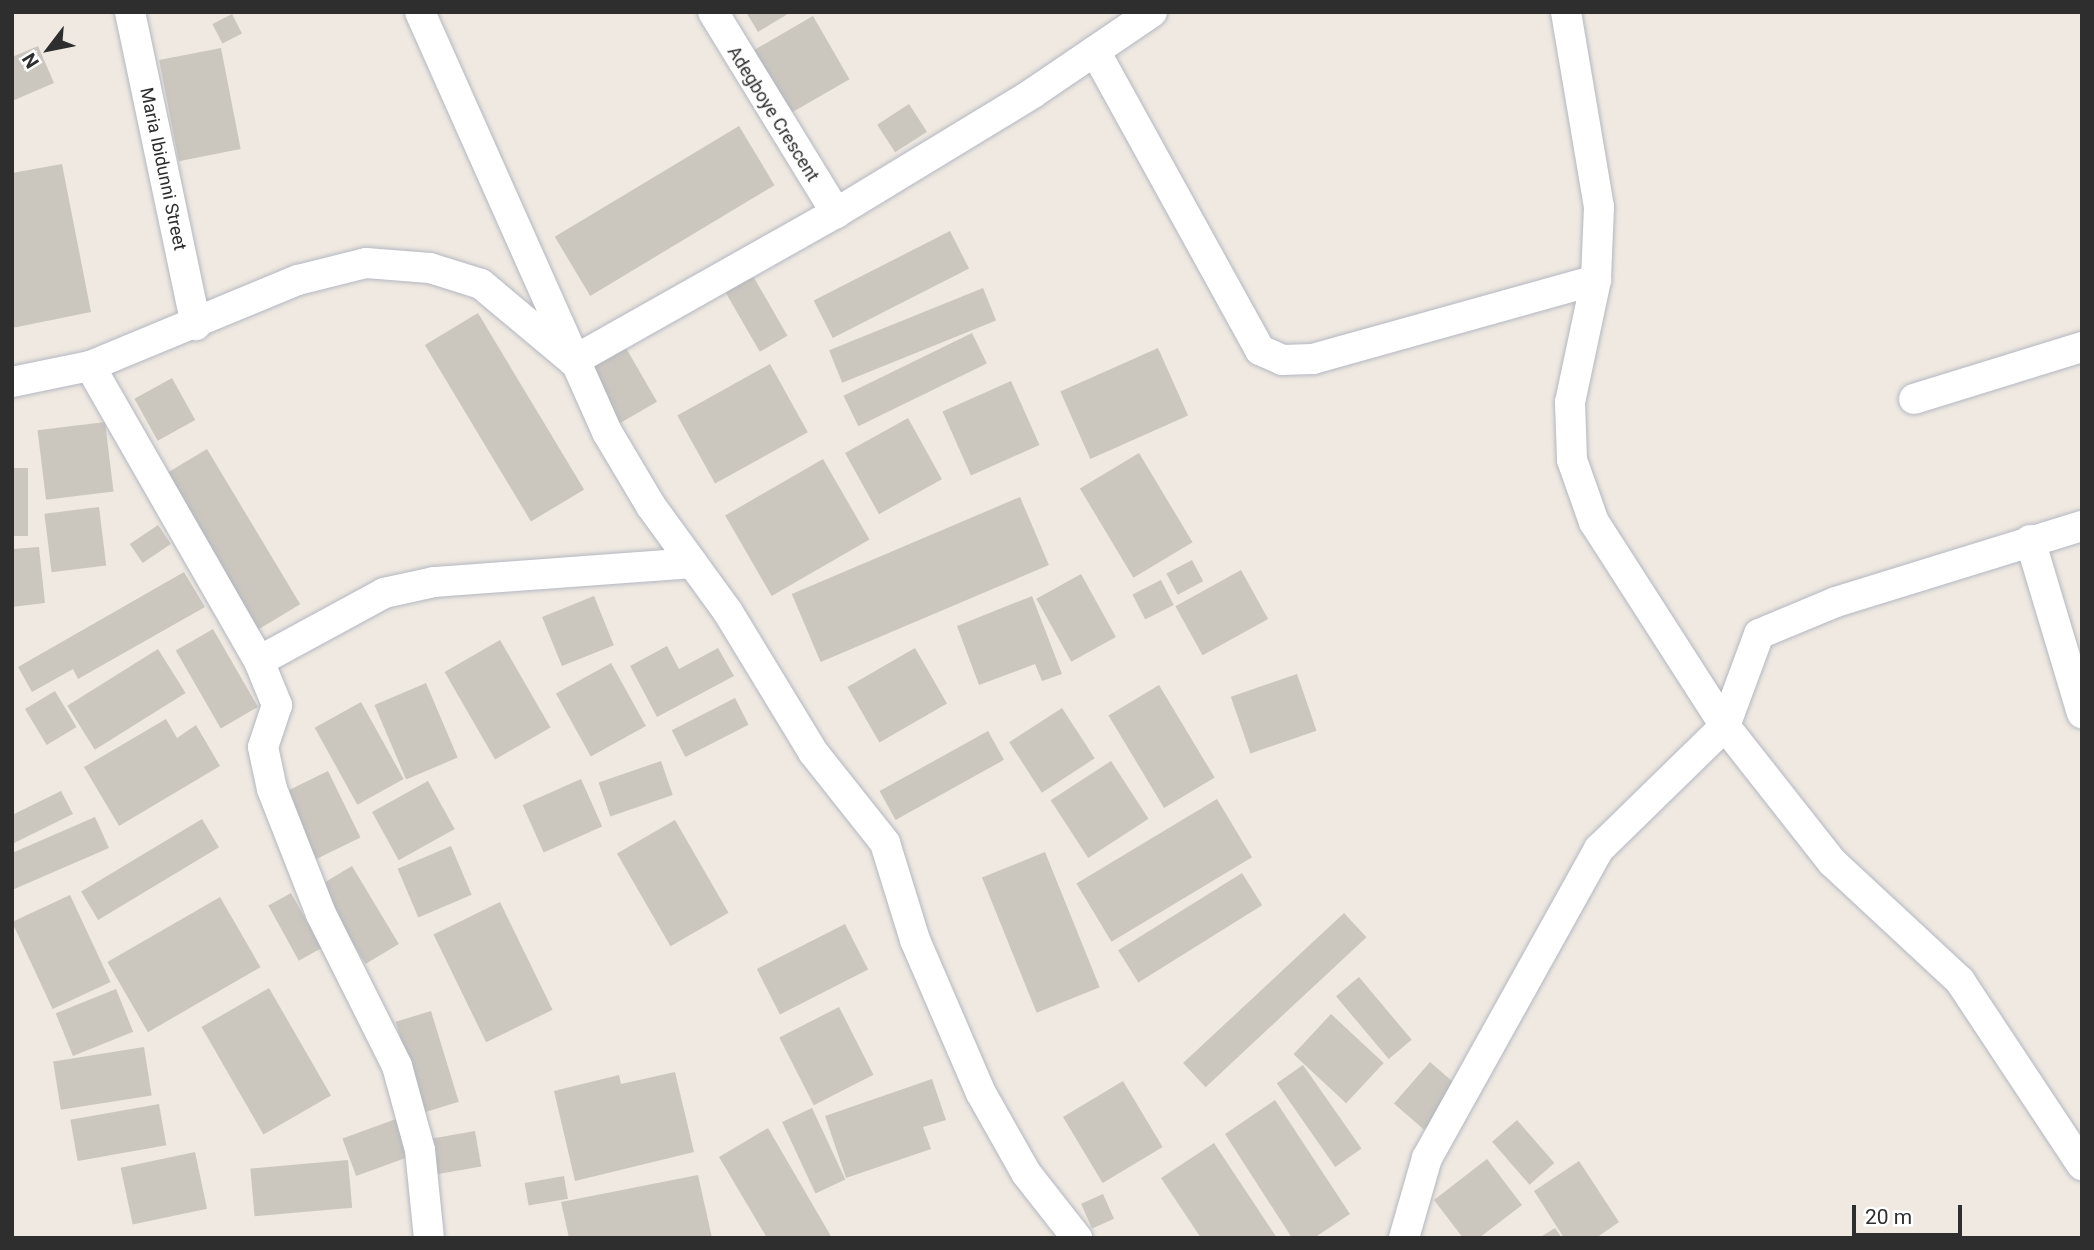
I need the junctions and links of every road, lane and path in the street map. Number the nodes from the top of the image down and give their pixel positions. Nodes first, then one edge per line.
1 (130, 12) edge
2 (419, 12) edge
3 (713, 12) edge
4 (1152, 12) edge
5 (1566, 12) edge
6 (1095, 51) junction
7 (836, 213) junction
8 (1596, 280) junction
9 (196, 325) junction
10 (2082, 347) edge
11 (573, 361) junction
12 (90, 366) junction
13 (12, 382) edge
14 (1914, 399) dead end
15 (2082, 526) edge
16 (2030, 540) junction
17 (692, 563) junction
18 (259, 661) junction
19 (2082, 713) edge
20 (1725, 726) junction
21 (2082, 1165) edge
22 (1411, 1234) edge
23 (429, 1238) edge
24 (1077, 1238) edge

1 - 9 street, Maria Ibidunni Street
2 - 11 street
3 - 7 street, Adegboye Crescent
4 - 6 street
5 - 8 street
6 - 7 street
6 - 8 street
7 - 11 street
8 - 20 street
9 - 11 street
9 - 12 street
10 - 14 street
11 - 17 street
12 - 13 street
12 - 18 street
15 - 16 street
16 - 19 street
16 - 20 street
17 - 18 street
17 - 24 street
18 - 23 street
20 - 21 street
20 - 22 street

